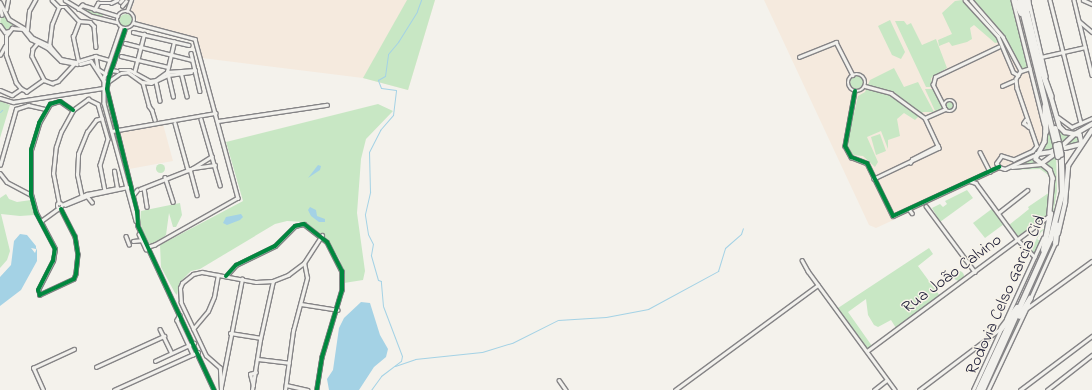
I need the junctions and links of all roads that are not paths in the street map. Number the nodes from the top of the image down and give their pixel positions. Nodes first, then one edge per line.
1 (36, 0) edge
2 (52, 0) edge
3 (65, 0) edge
4 (117, 0) edge
5 (131, 0) edge
6 (965, 0) edge
7 (970, 0) edge
8 (1014, 0) edge
9 (1020, 0) edge
10 (1024, 0) edge
11 (1028, 0) edge
12 (1050, 0) edge
13 (1074, 0) edge
14 (1083, 0) edge
15 (8, 1) edge
16 (123, 1) edge
17 (0, 2) edge
18 (1092, 4) edge
19 (2, 6) edge
20 (122, 6) dead end
21 (59, 7) junction
22 (78, 9) junction
23 (94, 10) junction
24 (5, 11) junction
25 (127, 11) junction
26 (6, 15) junction
27 (1, 16) edge
28 (117, 16) junction
29 (1079, 20) junction
30 (79, 21) junction
31 (116, 22) junction
32 (14, 23) junction
33 (134, 23) junction
34 (0, 25) edge
35 (14, 27) junction
36 (120, 28) junction
37 (125, 30) junction
38 (1032, 30) junction
39 (3, 31) junction
40 (9, 31) junction
41 (27, 31) junction
42 (133, 32) dead end
43 (1092, 32) edge
44 (144, 34) junction
45 (1002, 38) junction
46 (6, 40) junction
47 (174, 42) junction
48 (38, 43) junction
49 (125, 43) dead end
50 (189, 45) dead end
51 (5, 46) junction
52 (49, 47) junction
53 (96, 47) dead end
54 (141, 47) junction
55 (998, 47) junction
56 (1085, 47) junction
57 (1007, 48) junction
58 (1063, 52) junction
59 (191, 53) dead end
60 (1033, 53) junction
61 (0, 55) edge
62 (6, 55) junction
63 (171, 55) junction
64 (96, 56) junction
65 (122, 56) dead end
66 (799, 57) dead end
67 (1041, 57) junction
68 (109, 60) junction
69 (137, 60) junction
70 (192, 60) junction
71 (78, 63) junction
72 (1039, 63) junction
73 (168, 67) junction
74 (1030, 68) junction
75 (97, 70) junction
76 (111, 70) junction
77 (195, 70) junction
78 (1021, 71) junction
79 (106, 73) junction
80 (168, 73) junction
81 (181, 73) junction
82 (134, 74) junction
83 (853, 75) junction
84 (1018, 75) junction
85 (1092, 75) edge
86 (44, 80) junction
87 (104, 81) junction
88 (1013, 81) dead end
89 (108, 82) junction
90 (143, 82) junction
91 (156, 82) junction
92 (865, 86) junction
93 (1002, 86) dead end
94 (103, 88) junction
95 (21, 89) junction
96 (0, 90) edge
97 (200, 91) dead end
98 (855, 91) junction
99 (1044, 94) junction
100 (187, 96) dead end
101 (1050, 96) junction
102 (173, 97) dead end
103 (0, 98) edge
104 (160, 101) dead end
105 (327, 105) dead end
106 (944, 108) junction
107 (46, 109) junction
108 (73, 110) junction
109 (215, 113) junction
110 (1055, 116) junction
111 (102, 118) junction
112 (201, 118) dead end
113 (925, 118) junction
114 (1092, 118) edge
115 (155, 120) dead end
116 (218, 121) junction
117 (175, 123) dead end
118 (1081, 123) junction
119 (1092, 124) edge
120 (1092, 130) edge
121 (116, 131) junction
122 (1046, 131) junction
123 (112, 132) junction
124 (1075, 134) junction
125 (1058, 144) junction
126 (1081, 144) junction
127 (980, 152) dead end
128 (1037, 154) junction
129 (1060, 155) junction
130 (212, 156) junction
131 (1041, 164) junction
132 (0, 165) edge
133 (215, 165) junction
134 (1000, 167) junction
135 (1009, 167) junction
136 (190, 169) junction
137 (114, 171) dead end
138 (990, 172) junction
139 (0, 173) edge
140 (165, 178) junction
141 (874, 179) junction
142 (970, 181) junction
143 (220, 185) dead end
144 (131, 186) junction
145 (30, 187) junction
146 (127, 187) junction
147 (139, 188) junction
148 (104, 190) junction
149 (1027, 190) dead end
150 (24, 191) junction
151 (31, 194) junction
152 (197, 195) dead end
153 (87, 196) junction
154 (134, 196) junction
155 (82, 197) junction
156 (92, 202) dead end
157 (173, 202) dead end
158 (131, 205) junction
159 (926, 206) dead end
160 (60, 207) junction
161 (147, 207) dead end
162 (1059, 207) junction
163 (136, 208) junction
164 (909, 209) junction
165 (912, 213) dead end
166 (998, 213) junction
167 (1050, 214) junction
168 (40, 220) junction
169 (322, 235) junction
170 (126, 236) dead end
171 (1017, 239) junction
172 (142, 240) junction
173 (133, 241) dead end
174 (1055, 243) junction
175 (129, 244) dead end
176 (146, 248) junction
177 (1043, 251) junction
178 (1036, 257) junction
179 (802, 260) dead end
180 (1092, 261) edge
181 (304, 263) junction
182 (975, 272) junction
183 (218, 275) junction
184 (226, 276) junction
185 (242, 279) junction
186 (273, 281) junction
187 (818, 285) junction
188 (1030, 298) junction
189 (301, 304) junction
190 (1017, 307) junction
191 (1026, 308) junction
192 (338, 310) junction
193 (180, 314) junction
194 (1012, 326) junction
195 (1001, 328) junction
196 (193, 329) junction
197 (160, 330) dead end
198 (230, 333) junction
199 (164, 336) junction
200 (1092, 336) edge
201 (260, 338) junction
202 (186, 339) junction
203 (194, 343) junction
204 (189, 345) junction
205 (182, 348) junction
206 (74, 349) dead end
207 (867, 351) junction
208 (171, 352) junction
209 (198, 352) junction
210 (193, 354) junction
211 (1092, 355) edge
212 (258, 359) junction
213 (155, 361) dead end
214 (289, 363) junction
215 (96, 366) dead end
216 (256, 372) junction
217 (225, 373) junction
218 (220, 374) junction
219 (559, 380) dead end
220 (887, 380) junction
221 (286, 385) junction
222 (253, 386) junction
223 (43, 390) edge
224 (114, 390) edge
225 (214, 390) edge
226 (221, 390) edge
227 (252, 390) edge
228 (285, 390) edge
229 (306, 390) edge
230 (317, 390) edge
231 (566, 390) edge
232 (675, 390) edge
233 (874, 390) edge
234 (895, 390) edge
235 (919, 390) edge
236 (974, 390) edge
237 (978, 390) edge
238 (982, 390) edge
239 (988, 390) edge
240 (1020, 390) edge
241 (1047, 390) edge

1 - 41 street
2 - 21 street
3 - 22 street
4 - 23 street
5 - 25 street
6 - 45 street
7 - 45 street
8 - 60 highway
8 - 74 street
9 - 60 highway, Rodovia Celso Garcia Cid
10 - 38 highway, Rodovia Celso Garcia Cid
11 - 38 highway
11 - 67 street
12 - 58 street
13 - 29 street
14 - 18 street
15 - 19 street
15 - 24 street
16 - 20 street
17 - 19 street
19 - 24 street
19 - 27 street
21 - 30 street
21 - 52 street
22 - 23 street
22 - 31 street
23 - 28 street
24 - 26 street
25 - 28 street
25 - 33 street
26 - 27 street
26 - 32 street
28 - 31 street
29 - 43 street
29 - 56 street
30 - 53 street
30 - 71 street
31 - 36 street
32 - 35 street
32 - 41 street
33 - 37 street
33 - 109 street
34 - 39 street
35 - 40 street
35 - 41 street
36 - 37 street
36 - 68 street
37 - 76 street
38 - 72 highway, Rodovia Celso Garcia Cid
39 - 40 street
39 - 46 street
40 - 46 street
41 - 48 street
41 - 52 street
42 - 44 street
44 - 47 street
44 - 54 street
45 - 55 street
45 - 57 street
46 - 51 street
47 - 50 street
47 - 63 street
48 - 52 street
48 - 86 street
49 - 54 street
51 - 61 street
51 - 62 street
52 - 71 street
54 - 63 street
54 - 69 street
55 - 57 street
55 - 106 street
56 - 58 street
56 - 85 street
57 - 78 street
57 - 84 street
58 - 67 street
58 - 118 street
59 - 70 street
60 - 99 highway, Rodovia Celso Garcia Cid
61 - 62 street
62 - 95 street
63 - 70 street
63 - 73 street
64 - 68 street
64 - 71 street
64 - 75 street
65 - 69 street
66 - 83 street
67 - 101 street
68 - 79 street
69 - 73 street
69 - 82 street
70 - 77 street
71 - 75 street
71 - 86 street
72 - 101 highway
72 - 125 highway, Rodovia Celso Garcia Cid
73 - 80 street
74 - 78 street
74 - 122 street
75 - 79 street
75 - 87 street
76 - 82 street
76 - 89 street
77 - 81 street
77 - 97 street
78 - 84 street
79 - 87 street
79 - 89 street
80 - 81 street
80 - 82 street
80 - 91 street
80 - 102 street
81 - 100 street
82 - 89 street
82 - 90 street
83 - 92 street
83 - 98 street
84 - 134 street
86 - 95 street
87 - 94 street
88 - 93 street
89 - 121 street
90 - 91 street
90 - 115 street
91 - 104 street
92 - 98 street
92 - 113 street
94 - 103 street
94 - 123 street
95 - 96 street
98 - 141 street
99 - 122 highway
99 - 125 highway, Rodovia Celso Garcia Cid
101 - 110 main road
105 - 116 street
106 - 106 street
106 - 113 street
107 - 108 street
107 - 132 street
107 - 145 street
108 - 111 street
108 - 160 street
109 - 116 street
109 - 121 street
110 - 118 street
110 - 124 main road
111 - 148 street
111 - 155 street
112 - 130 street
113 - 141 street
114 - 118 street
116 - 176 street
117 - 136 street
119 - 124 main road
120 - 126 main road, Rodovia Celso Garcia Cid
121 - 123 street
121 - 144 street
122 - 128 main road
123 - 146 street
124 - 126 main road
124 - 128 main road
125 - 129 highway, Rodovia Celso Garcia Cid, bridge
126 - 131 main road
126 - 174 main road, Rodovia Celso Garcia Cid
127 - 138 street
128 - 131 main road, Rodovia Celso Garcia Cid
128 - 135 street
129 - 162 highway, Rodovia Celso Garcia Cid
129 - 177 highway, Rodovia Celso Garcia Cid
130 - 133 street
130 - 136 street
131 - 135 street
131 - 167 main road, Rodovia Celso Garcia Cid
133 - 136 street
133 - 143 street
134 - 135 street
134 - 138 street
136 - 140 street
136 - 152 street
137 - 148 street
138 - 142 street
139 - 150 street
140 - 147 street
140 - 157 street
141 - 164 street
142 - 164 street
142 - 166 street
144 - 147 street
144 - 154 street
145 - 150 street
145 - 151 street
146 - 148 street
146 - 158 street
147 - 154 street
147 - 161 street
148 - 153 street
148 - 155 street
149 - 166 street
150 - 151 street
151 - 168 street
153 - 155 street
153 - 156 street
154 - 163 street
155 - 160 street
158 - 163 street
158 - 172 street
159 - 182 street
160 - 168 street
160 - 168 street
162 - 174 highway
162 - 194 highway, Rodovia Celso Garcia Cid
163 - 172 street
164 - 165 street
166 - 171 street
167 - 171 street, Rua João Calvino
167 - 177 highway
167 - 178 street, Rodovia Celso Garcia Cid
169 - 181 street
169 - 184 street
169 - 192 street
170 - 175 street
171 - 178 street
171 - 182 street, Rua João Calvino
172 - 173 street
172 - 176 street
174 - 188 street, Rodovia Celso Garcia Cid
176 - 193 street
177 - 190 highway, Rodovia Celso Garcia Cid
178 - 195 street, Rodovia Celso Garcia Cid
179 - 187 street
180 - 191 street
181 - 186 street
181 - 189 street
182 - 207 street, Rua João Calvino
183 - 184 street
183 - 196 street
183 - 196 street
184 - 185 street
185 - 186 street
185 - 198 street
186 - 201 street
187 - 207 street
187 - 232 street
188 - 191 street, Rodovia Celso Garcia Cid
188 - 194 highway
189 - 192 street
189 - 214 street
190 - 195 highway
190 - 237 highway, Rodovia Celso Garcia Cid
191 - 239 street, Rodovia Celso Garcia Cid
192 - 230 street
193 - 202 street
193 - 203 street
194 - 238 highway, Rodovia Celso Garcia Cid
195 - 235 street
195 - 236 street, Rodovia Celso Garcia Cid
196 - 218 street
197 - 199 street
198 - 201 street
198 - 217 street
199 - 208 street
199 - 215 street
200 - 240 street
201 - 212 street
202 - 204 street
202 - 205 street
203 - 204 street
203 - 209 street
204 - 205 street
204 - 210 street
205 - 208 street
206 - 223 street
207 - 220 street
208 - 213 street
209 - 210 street
209 - 225 street
210 - 224 street
211 - 241 street
212 - 214 street
212 - 216 street
214 - 221 street
216 - 222 street
216 - 222 street
217 - 218 street
217 - 226 street
218 - 226 street
219 - 231 street
220 - 233 street
220 - 234 street
221 - 228 street
221 - 229 street
222 - 227 street

